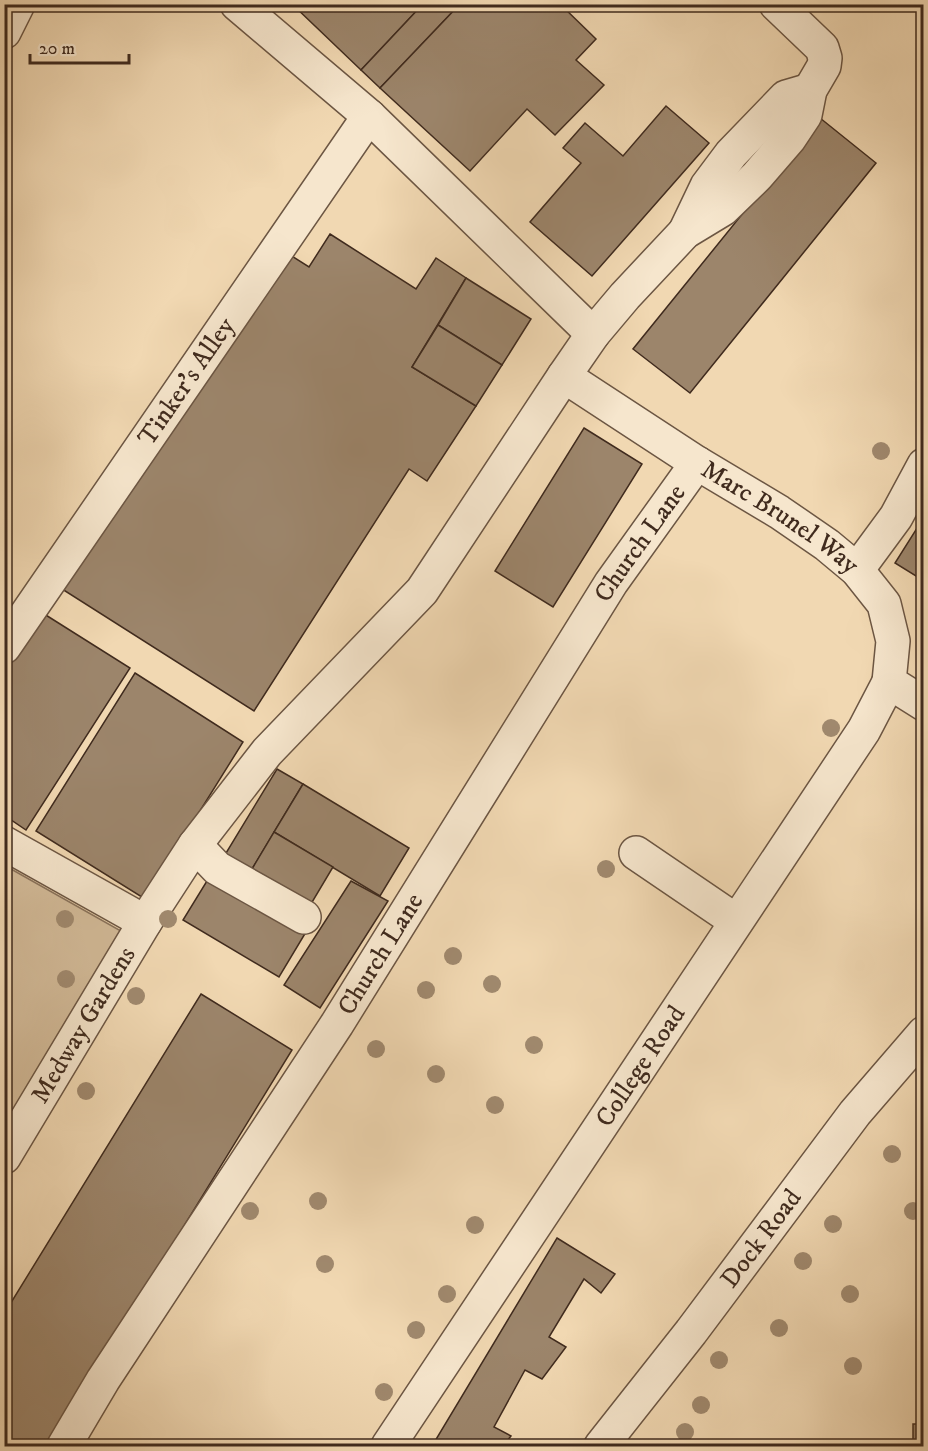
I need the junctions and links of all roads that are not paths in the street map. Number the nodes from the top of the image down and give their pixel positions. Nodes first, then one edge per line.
1 (18, 4) edge
2 (237, 4) edge
3 (776, 4) edge
4 (4, 33) edge
5 (369, 116) junction
6 (593, 334) junction
7 (564, 376) junction
8 (697, 463) junction
9 (924, 465) edge
10 (857, 570) junction
11 (4, 647) edge
12 (889, 682) junction
13 (924, 704) edge
14 (4, 843) edge
15 (195, 845) junction
16 (636, 852) dead end
17 (304, 917) dead end
18 (736, 921) junction
19 (145, 922) junction
20 (924, 1033) edge
21 (4, 1157) edge
22 (64, 1446) edge
23 (388, 1446) edge
24 (601, 1446) edge

1 - 4 street
2 - 5 street
3 - 6 street, Medway Gardens
5 - 6 street
5 - 11 street, Tinker's Alley
6 - 7 street, Medway Gardens
7 - 8 street, Marc Brunel Way
7 - 15 street, Medway Gardens
8 - 10 street, Marc Brunel Way
8 - 22 street, Church Lane
9 - 10 street
10 - 12 street, Marc Brunel Way
12 - 13 street
12 - 18 street, College Road
14 - 19 street
15 - 17 street
15 - 19 street, Medway Gardens
16 - 18 street
18 - 23 street, College Road
19 - 21 street, Medway Gardens
20 - 24 street, Dock Road

